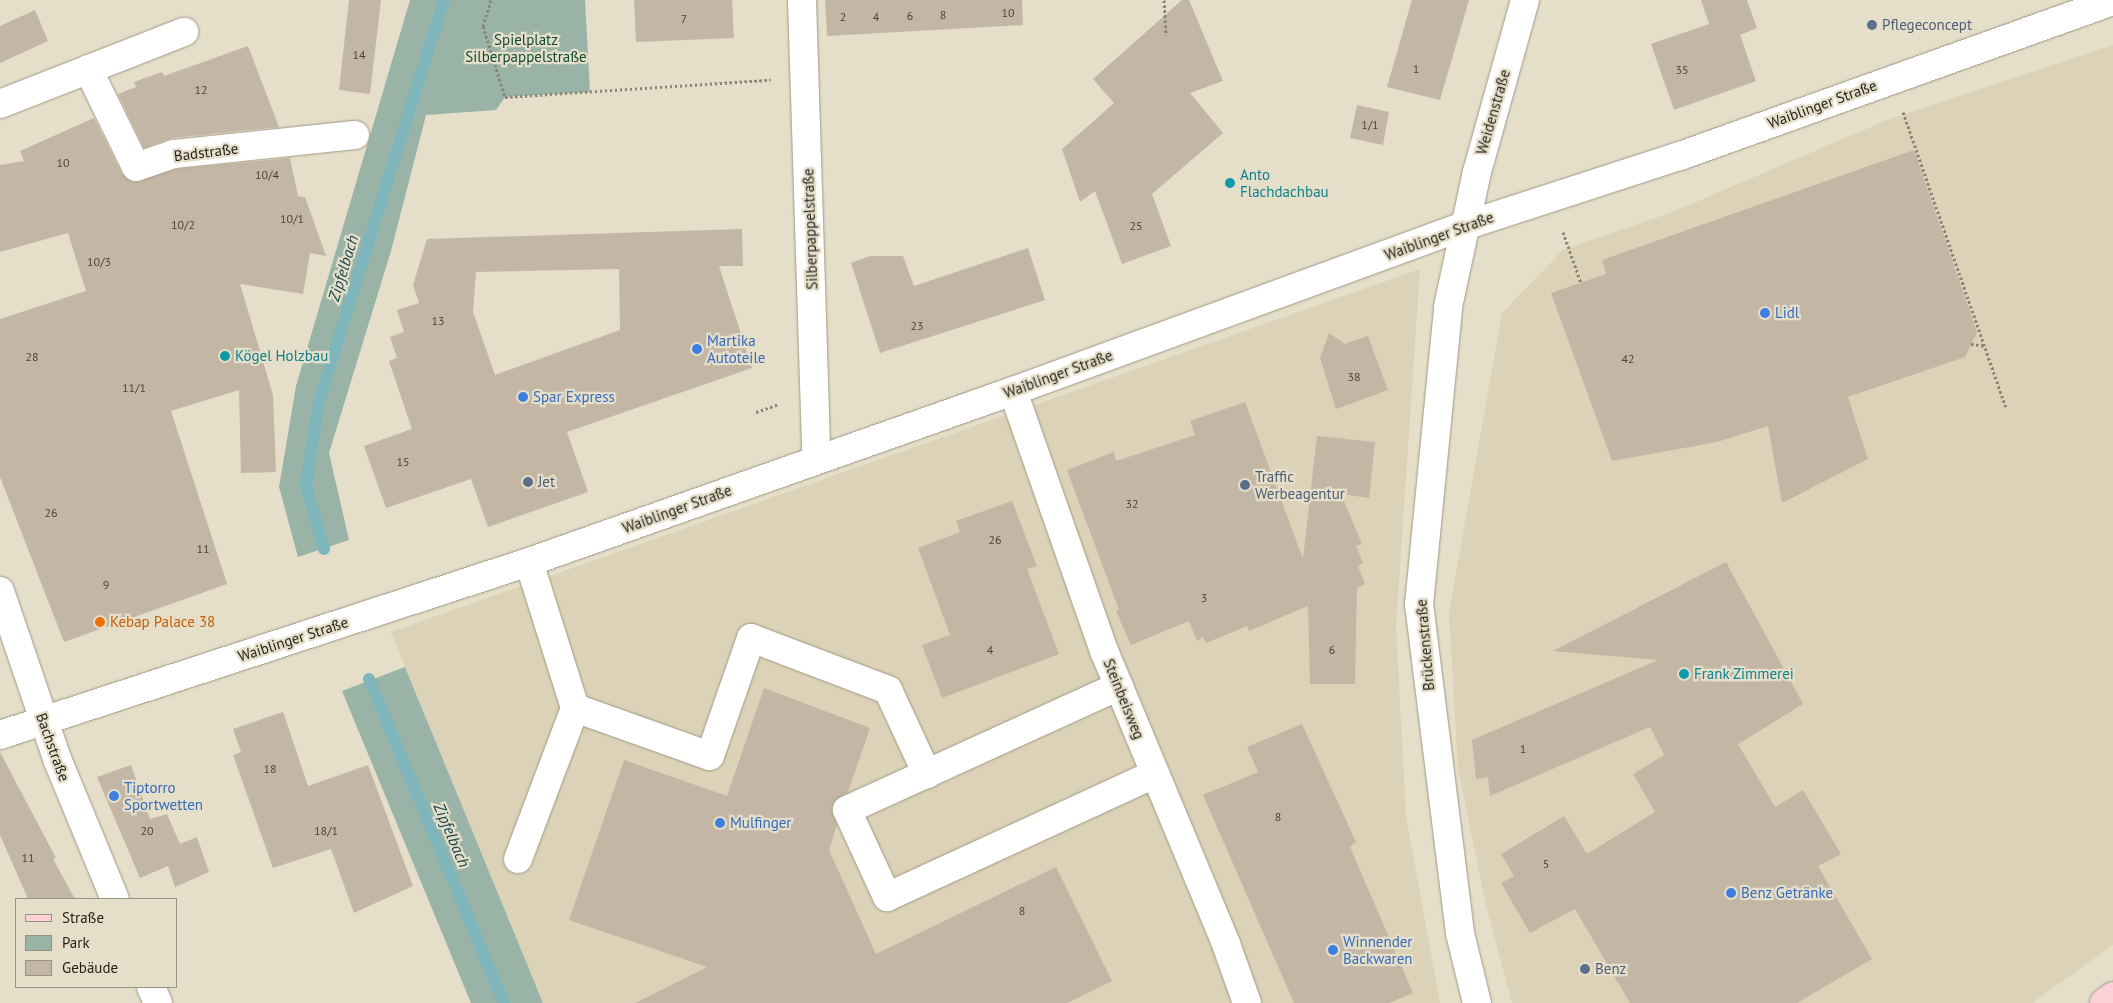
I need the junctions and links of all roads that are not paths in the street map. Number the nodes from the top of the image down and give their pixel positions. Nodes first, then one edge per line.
1 (802, 0) edge
2 (1525, 0) edge
3 (2113, 1) edge
4 (184, 32) dead end
5 (88, 70) junction
6 (0, 104) edge
7 (355, 135) dead end
8 (1464, 226) junction
9 (1012, 390) junction
10 (816, 458) junction
11 (529, 562) junction
12 (0, 591) edge
13 (1119, 686) junction
14 (575, 708) junction
15 (44, 722) junction
16 (0, 735) edge
17 (927, 774) junction
18 (1156, 774) junction
19 (518, 859) dead end
20 (114, 898) edge
21 (151, 988) edge
22 (2113, 996) edge
23 (158, 1003) edge
24 (1247, 1003) edge
25 (1477, 1003) edge
26 (2104, 1003) edge

1 - 10 street, Silberpappelstraße
2 - 8 street, Weidenstraße
3 - 8 street, Waiblinger Straße
4 - 5 street
5 - 6 street
5 - 7 street, Badstraße
8 - 9 street, Waiblinger Straße
8 - 25 street, Brückenstraße
9 - 10 street, Waiblinger Straße
9 - 13 street, Steinbeisweg
10 - 11 street, Waiblinger Straße
11 - 14 street
11 - 15 street, Waiblinger Straße
12 - 15 street, Bachstraße
13 - 17 street
13 - 18 street, Steinbeisweg
14 - 17 street
14 - 19 street
15 - 16 street, Waiblinger Straße
15 - 20 street, Bachstraße
17 - 18 street
18 - 24 street, Steinbeisweg
21 - 23 street
22 - 26 main road

